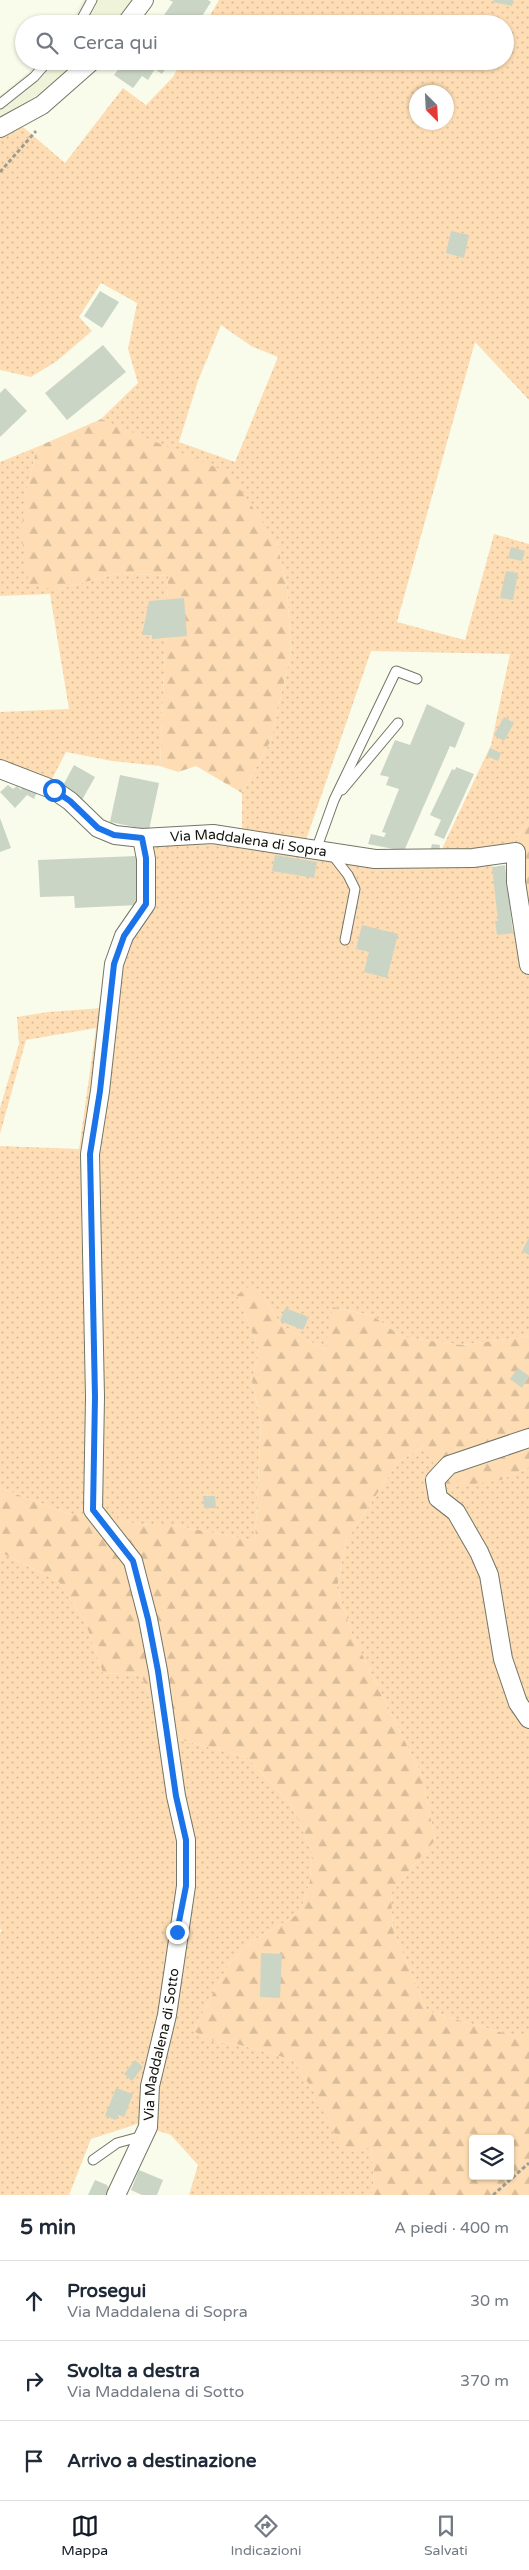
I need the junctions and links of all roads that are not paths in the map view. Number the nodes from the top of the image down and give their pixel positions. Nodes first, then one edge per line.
1 (92, 0) edge
2 (144, 0) edge
3 (84, 15) edge
4 (133, 15) edge
5 (40, 70) edge
6 (82, 70) edge
7 (0, 104) edge
8 (0, 128) edge
9 (417, 679) dead end
10 (398, 723) dead end
11 (0, 769) edge
12 (334, 800) junction
13 (142, 838) junction
14 (323, 851) junction
15 (345, 940) dead end
16 (529, 965) edge
17 (529, 1438) edge
18 (529, 1719) edge
19 (144, 2136) junction
20 (93, 2160) dead end
21 (116, 2195) edge

1 - 3 lane
2 - 4 street
5 - 7 lane
6 - 8 street
9 - 12 lane
10 - 12 lane
11 - 13 street, Via Maddalena di Sopra
12 - 14 lane
13 - 14 street, Via Maddalena di Sopra
13 - 19 street, Via Maddalena di Sotto
14 - 15 lane
14 - 16 street, Via Maddalena di Sopra
17 - 18 street
19 - 20 lane
19 - 21 street, Via Maddalena di Sotto

